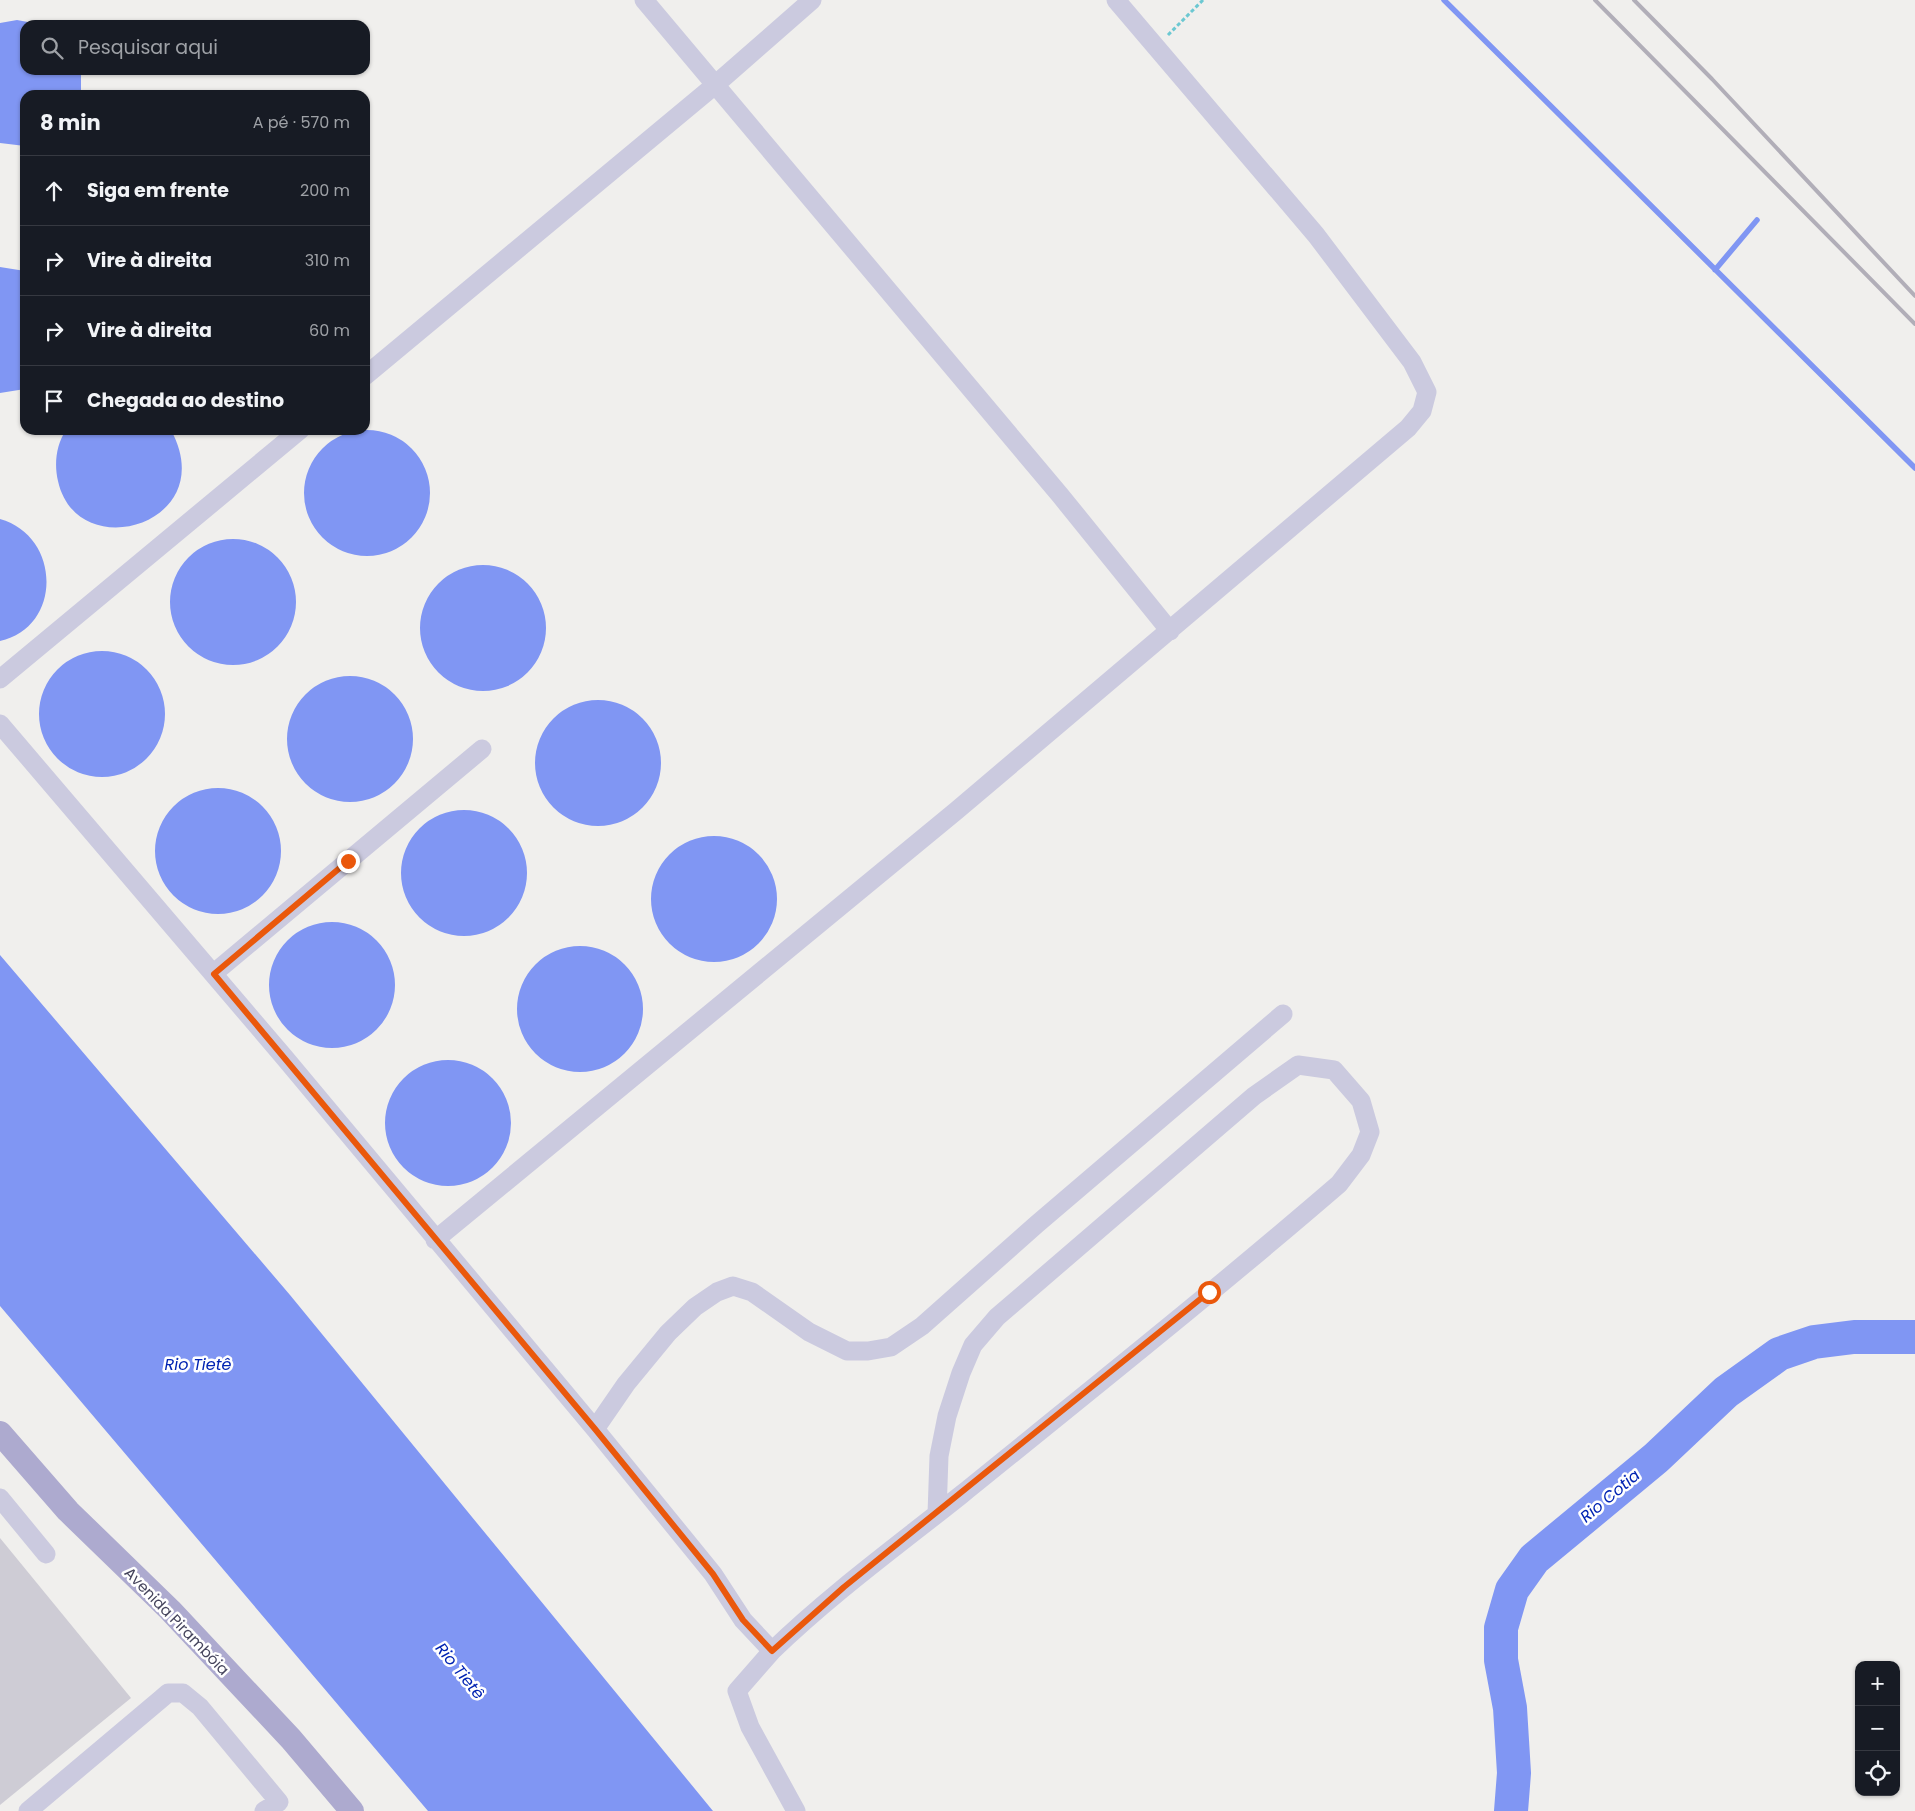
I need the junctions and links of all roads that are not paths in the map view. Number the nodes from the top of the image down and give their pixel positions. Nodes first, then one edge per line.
1 (644, 0) edge
2 (812, 0) edge
3 (1116, 0) edge
4 (715, 85) junction
5 (370, 372) edge
6 (294, 435) edge
7 (1170, 631) junction
8 (0, 679) edge
9 (0, 724) edge
10 (482, 749) dead end
11 (214, 974) junction
12 (1283, 1014) dead end
13 (436, 1240) junction
14 (595, 1429) junction
15 (0, 1433) edge
16 (0, 1498) edge
17 (937, 1514) junction
18 (46, 1554) dead end
19 (772, 1651) junction
20 (28, 1811) edge
21 (264, 1811) edge
22 (352, 1811) edge
23 (796, 1811) edge

1 - 4 street
2 - 4 street
3 - 7 street
4 - 5 street
4 - 7 street
6 - 8 street
7 - 13 street
9 - 11 street
10 - 11 street
11 - 13 street
12 - 14 street
13 - 14 street
14 - 19 street
15 - 22 main road, Avenida Pirambóia
16 - 18 street
17 - 17 street
17 - 19 street
19 - 23 street
20 - 21 street

